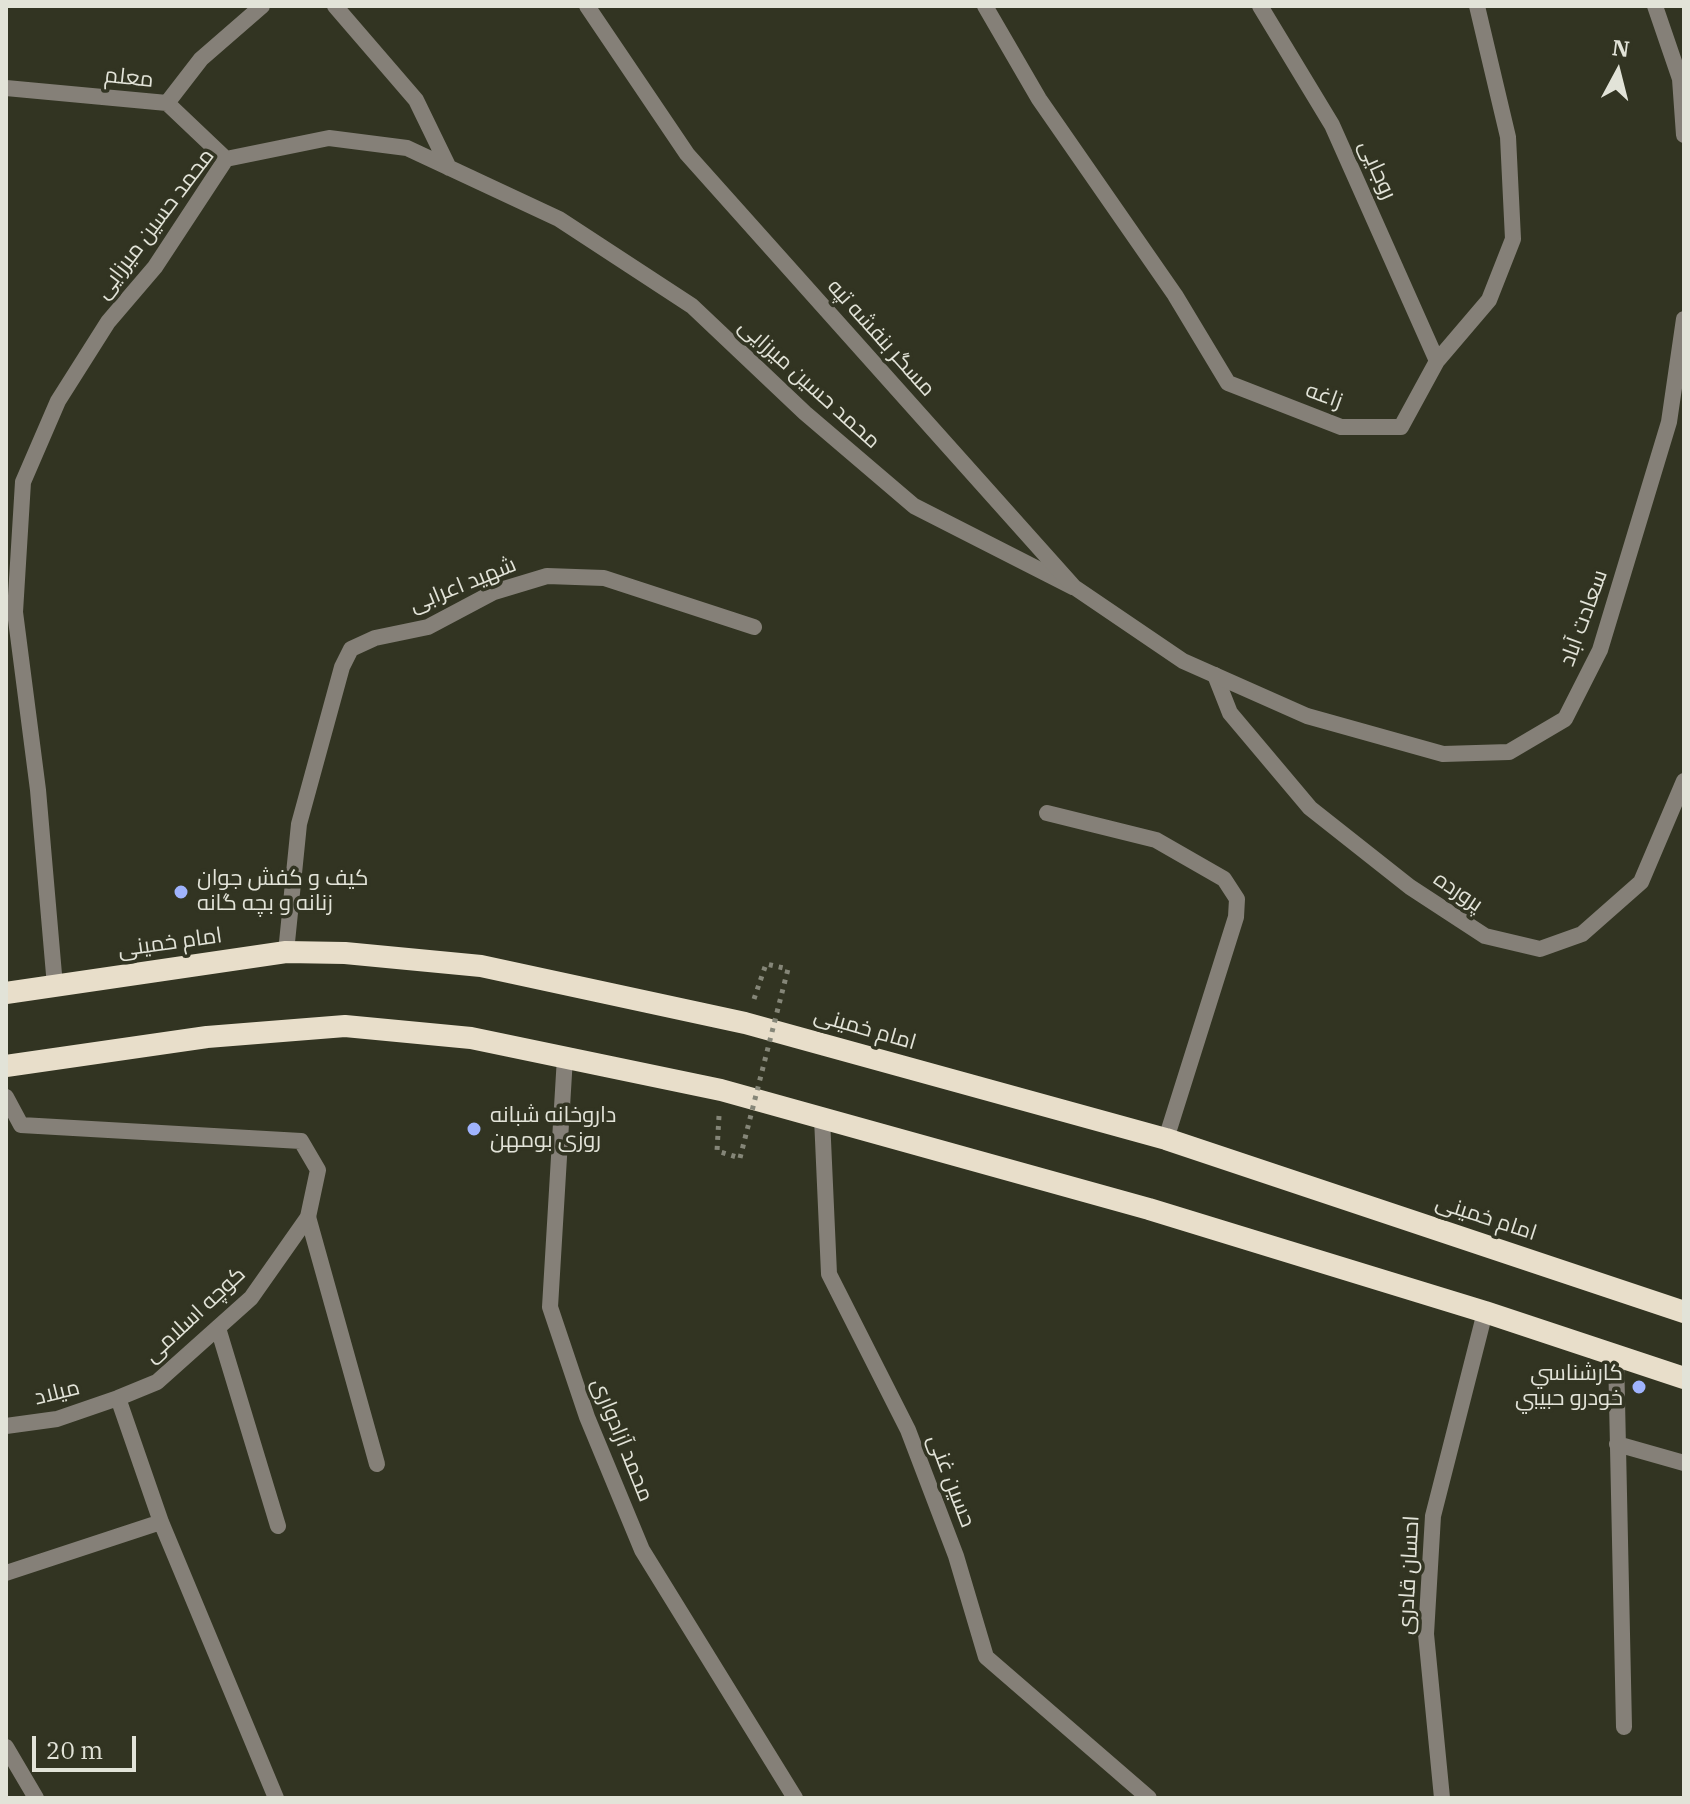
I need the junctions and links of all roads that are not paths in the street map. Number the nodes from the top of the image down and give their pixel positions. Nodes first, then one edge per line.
1 (262, 6) edge
2 (335, 6) edge
3 (587, 6) edge
4 (985, 6) edge
5 (1260, 6) edge
6 (1477, 6) edge
7 (1655, 6) edge
8 (6, 88) edge
9 (167, 103) junction
10 (1684, 135) edge
11 (226, 159) junction
12 (449, 168) junction
13 (1684, 319) edge
14 (1437, 361) junction
15 (1074, 587) junction
16 (754, 627) dead end
17 (1183, 661) joint
18 (1215, 675) junction
19 (1684, 781) edge
20 (1047, 813) dead end
21 (286, 952) junction
22 (55, 986) junction
23 (6, 993) edge
24 (565, 1057) junction
25 (6, 1066) edge
26 (6, 1097) edge
27 (822, 1118) junction
28 (1166, 1139) junction
29 (308, 1217) junction
30 (1485, 1312) junction
31 (1684, 1312) edge
32 (218, 1328) junction
33 (1616, 1354) junction
34 (1684, 1378) edge
35 (118, 1398) junction
36 (6, 1426) edge
37 (1617, 1444) junction
38 (1684, 1463) edge
39 (377, 1464) dead end
40 (161, 1522) junction
41 (278, 1526) dead end
42 (6, 1573) edge
43 (1624, 1727) dead end
44 (6, 1747) edge
45 (36, 1798) edge
46 (276, 1798) edge
47 (795, 1798) edge
48 (1149, 1798) edge
49 (1442, 1798) edge

1 - 9 street
2 - 12 street
3 - 15 street, مسگر بنفشه تپه
4 - 14 street, زاغه
5 - 14 street, روجایی
6 - 14 street, زاغه
7 - 10 street
8 - 9 street, معلم
9 - 11 street, معلم
11 - 12 street, محمد حسین میرزایی
11 - 22 street, محمد حسین میرزایی
12 - 15 street, محمد حسین میرزایی
13 - 18 street, سعادت آباد
15 - 17 street, مسگر بنفشه تپه
16 - 21 street, شهید اعرابی
17 - 18 street, سعادت آباد
18 - 19 street, پرورده
20 - 28 street
21 - 22 highway, امام خمینی
21 - 28 highway, امام خمینی
22 - 23 highway, امام خمینی
24 - 25 highway
24 - 27 highway
24 - 47 street, محمد آزادواری
26 - 29 street, کوچه اسلامی
27 - 30 highway
27 - 48 street, حسین غنی
28 - 31 highway, امام خمینی
29 - 32 street, کوچه اسلامی
29 - 39 street
30 - 33 highway
30 - 49 street, احسان قادری
32 - 35 street, کوچه اسلامی
32 - 41 street
33 - 34 highway
33 - 37 street
35 - 36 street, میلاد
35 - 40 street
37 - 38 street
37 - 43 street
40 - 42 street
40 - 46 street
44 - 45 street

